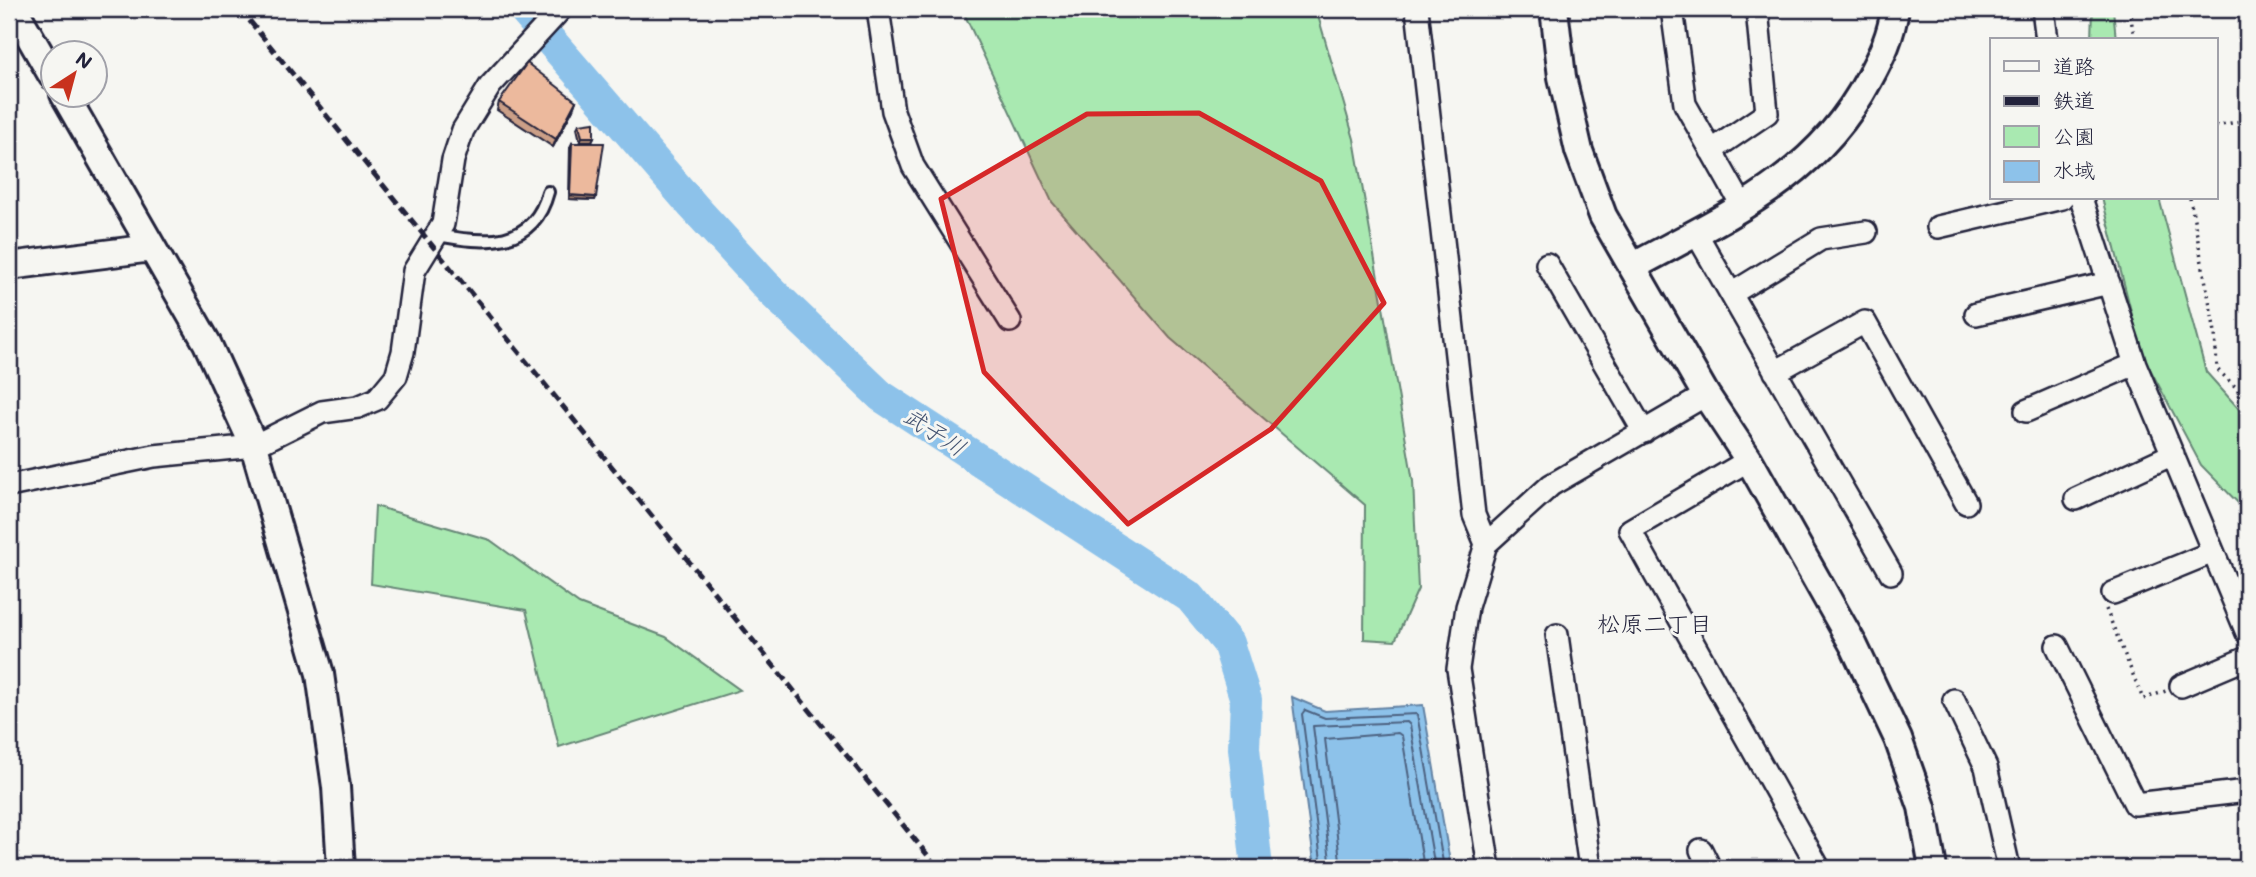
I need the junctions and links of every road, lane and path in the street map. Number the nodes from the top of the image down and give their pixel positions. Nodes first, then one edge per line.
1 (14, 9) edge
2 (561, 9) edge
3 (878, 9) edge
4 (1417, 9) edge
5 (1554, 9) edge
6 (1672, 9) edge
7 (1757, 9) edge
8 (1895, 9) edge
9 (2043, 9) edge
10 (2129, 9) edge
11 (2047, 38) edge
12 (2135, 38) edge
13 (38, 51) edge
14 (72, 108) edge
15 (2247, 120) edge
16 (2218, 126) edge
17 (1711, 151) junction
18 (548, 192) dead end
19 (2053, 200) edge
20 (2082, 200) edge
21 (2190, 200) edge
22 (1743, 207) junction
23 (1938, 227) dead end
24 (1866, 232) dead end
25 (1696, 233) junction
26 (438, 235) junction
27 (152, 248) junction
28 (1547, 264) dead end
29 (9, 266) edge
30 (1634, 266) junction
31 (2109, 284) junction
32 (1731, 293) junction
33 (1976, 314) dead end
34 (1010, 321) dead end
35 (2136, 364) junction
36 (1776, 372) junction
37 (1706, 395) junction
38 (2247, 398) edge
39 (2026, 411) dead end
40 (1644, 432) junction
41 (254, 446) junction
42 (2173, 454) junction
43 (1749, 460) junction
44 (9, 486) edge
45 (2076, 499) dead end
46 (1966, 503) dead end
47 (1486, 544) junction
48 (2213, 552) junction
49 (1891, 573) dead end
50 (2113, 593) joint
51 (2247, 633) edge
52 (1557, 635) dead end
53 (2057, 646) dead end
54 (2247, 658) edge
55 (2181, 686) joint
56 (1954, 700) dead end
57 (2247, 791) edge
58 (341, 868) edge
59 (1489, 868) edge
60 (1590, 868) edge
61 (1819, 868) edge
62 (1933, 868) edge
63 (2009, 868) edge

1 - 13 street
2 - 26 street
3 - 34 street
4 - 47 street
5 - 30 street
6 - 17 street
7 - 17 street
8 - 22 street
9 - 11 street
10 - 12 path
14 - 27 street
15 - 16 path
17 - 22 street
18 - 26 lane
19 - 23 street
20 - 31 street
21 - 38 path
22 - 25 street
24 - 32 street
25 - 30 street
25 - 32 street
26 - 41 street
27 - 29 street
27 - 41 street
28 - 40 street
30 - 37 street
31 - 33 street
31 - 35 street
32 - 36 street
35 - 39 street
35 - 42 street
36 - 46 street
36 - 49 street
37 - 40 street
37 - 43 street
40 - 47 street
41 - 44 street
41 - 58 street
42 - 45 street
42 - 48 street
43 - 61 street
43 - 62 street
47 - 59 street
48 - 50 street
48 - 51 street
50 - 55 path
52 - 60 street
53 - 57 street
54 - 55 street
56 - 63 street

